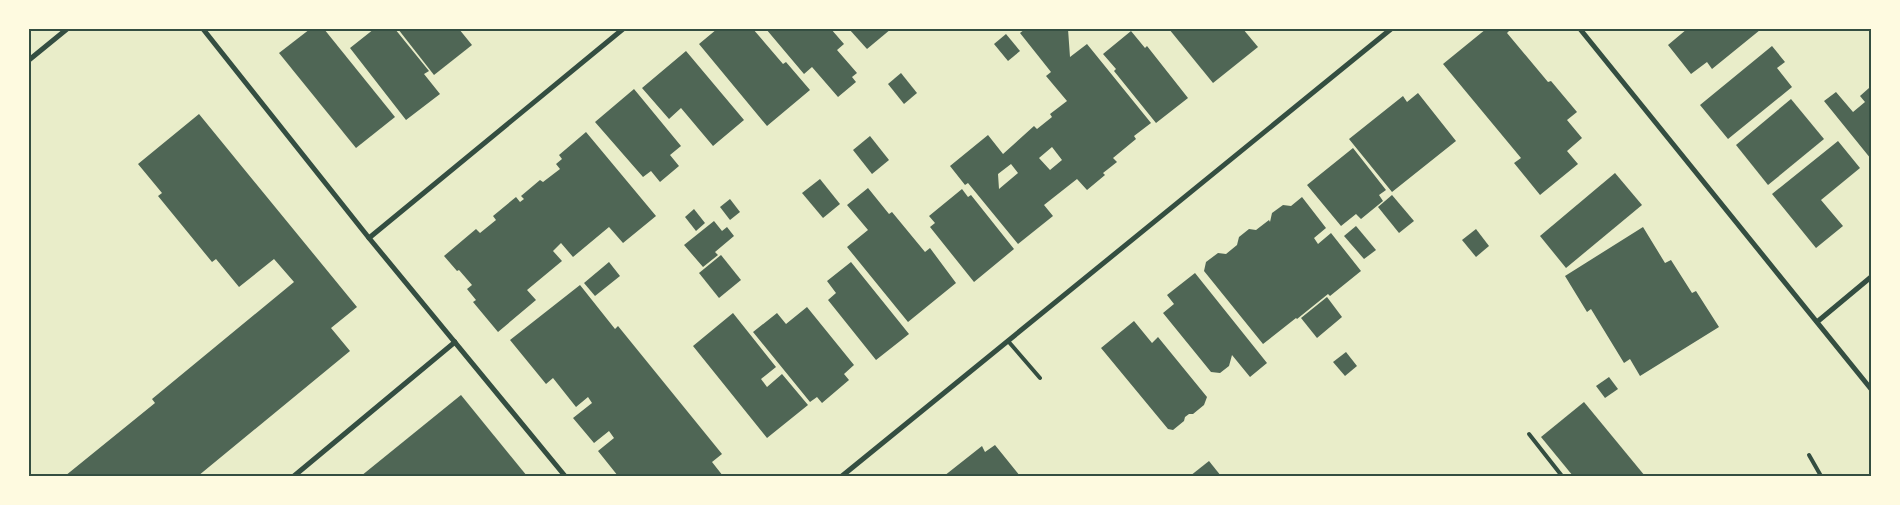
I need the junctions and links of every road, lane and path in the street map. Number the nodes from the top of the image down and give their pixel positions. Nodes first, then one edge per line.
1 (67, 29) edge
2 (203, 29) edge
3 (623, 29) edge
4 (1391, 29) edge
5 (1580, 29) edge
6 (29, 60) edge
7 (369, 238) junction
8 (1871, 277) edge
9 (1817, 322) junction
10 (1008, 341) junction
11 (454, 342) junction
12 (1040, 378) dead end
13 (1871, 389) edge
14 (1529, 434) dead end
15 (1808, 455) dead end
16 (296, 475) edge
17 (564, 476) edge
18 (842, 476) edge
19 (1562, 476) edge
20 (1821, 476) edge

1 - 6 street
2 - 7 street
3 - 7 street
4 - 10 street
5 - 9 street
7 - 11 street
8 - 9 street
9 - 13 street
10 - 12 lane
10 - 18 street
11 - 16 street
11 - 17 street
14 - 19 lane
15 - 20 lane

